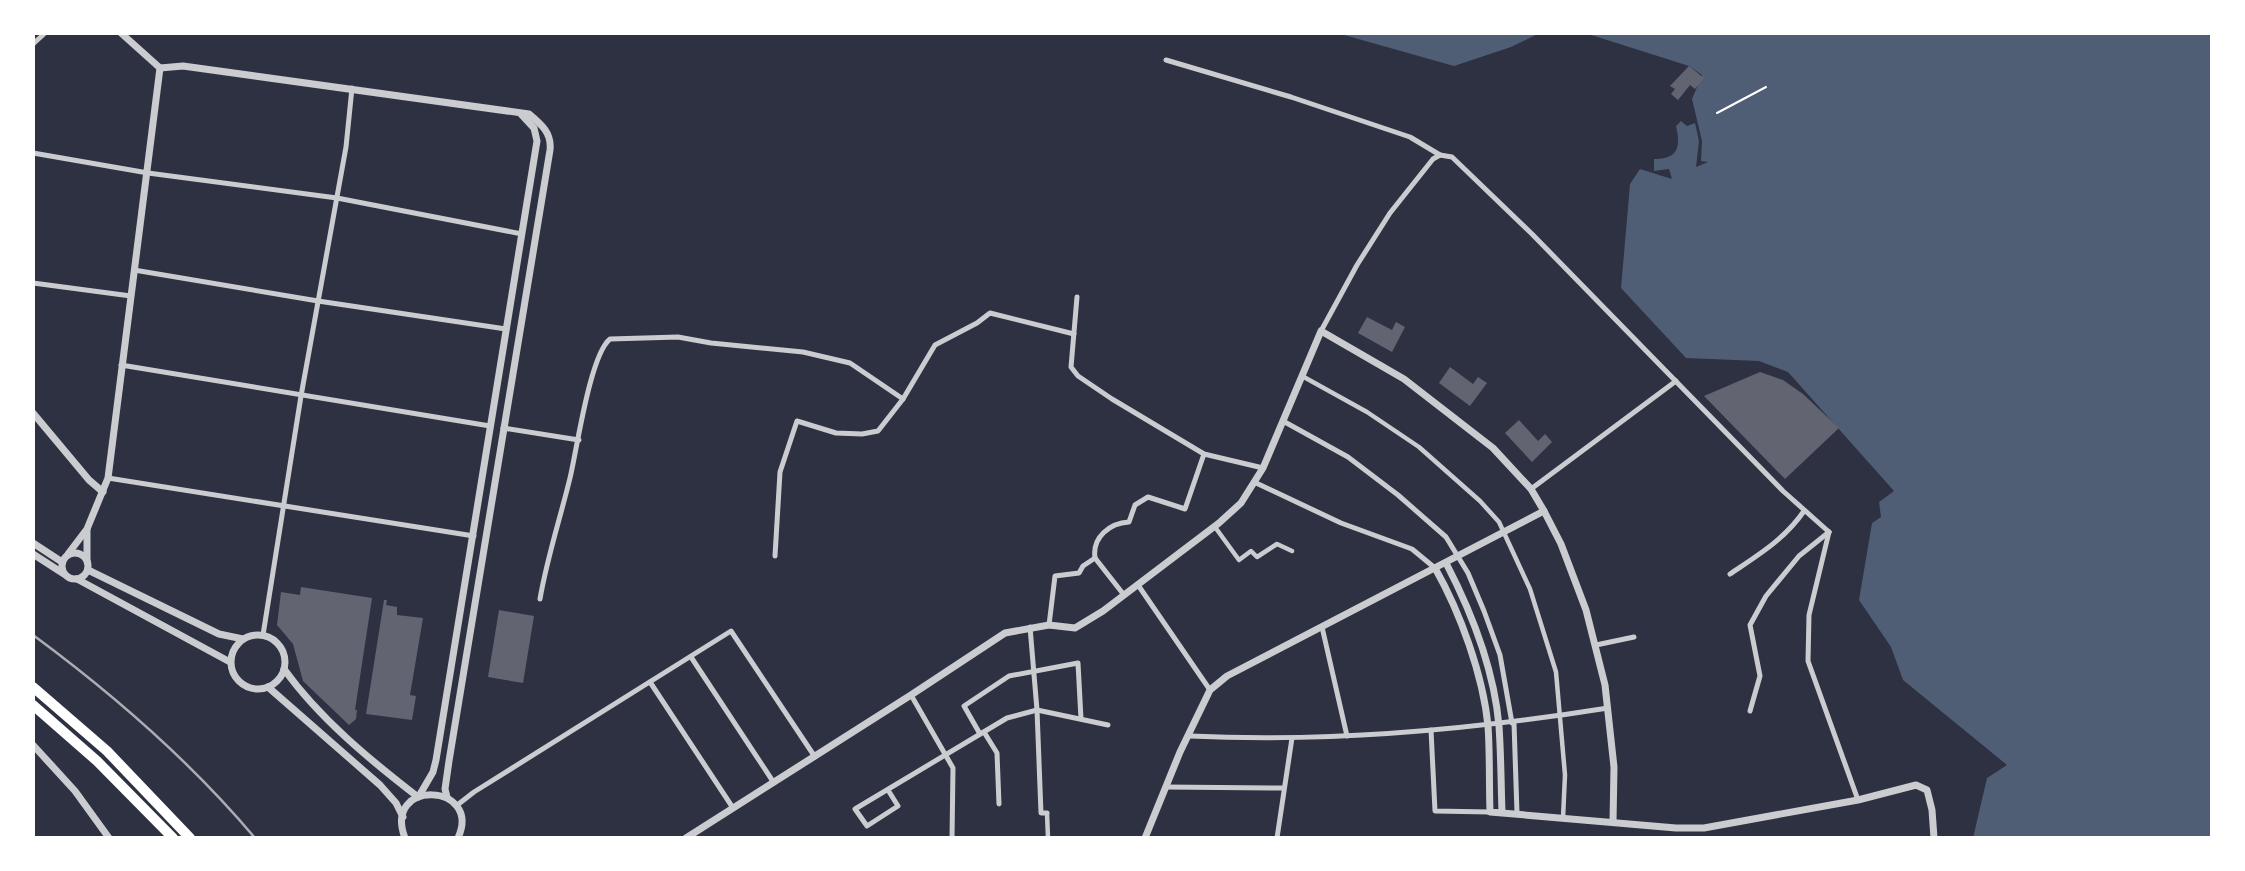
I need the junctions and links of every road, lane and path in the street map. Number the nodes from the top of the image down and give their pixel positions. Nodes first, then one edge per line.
1 (45, 33) edge
2 (121, 33) edge
3 (33, 44) edge
4 (1166, 60) dead end
5 (160, 68) junction
6 (1766, 87) dead end
7 (352, 88) junction
8 (1717, 113) dead end
9 (520, 114) junction
10 (33, 153) edge
11 (1440, 155) junction
12 (148, 173) junction
13 (337, 198) junction
14 (522, 234) junction
15 (134, 270) junction
16 (33, 283) edge
17 (131, 296) junction
18 (1077, 297) dead end
19 (318, 301) junction
20 (506, 329) junction
21 (1321, 331) junction
22 (1074, 334) junction
23 (121, 365) junction
24 (1301, 375) junction
25 (1676, 381) junction
26 (300, 396) junction
27 (903, 399) junction
28 (33, 413) edge
29 (1283, 421) junction
30 (490, 426) junction
31 (503, 428) junction
32 (579, 440) junction
33 (1203, 454) junction
34 (1264, 468) junction
35 (108, 478) junction
36 (1254, 482) junction
37 (1531, 489) junction
38 (103, 492) junction
39 (284, 506) junction
40 (1804, 510) junction
41 (1544, 511) junction
42 (1215, 527) junction
43 (87, 529) junction
44 (1829, 532) junction
45 (1503, 533) junction
46 (474, 536) junction
47 (33, 543) edge
48 (1292, 551) dead end
49 (33, 554) edge
50 (68, 554) junction
51 (775, 556) dead end
52 (1458, 556) junction
53 (1096, 558) junction
54 (87, 560) junction
55 (62, 562) junction
56 (1446, 563) junction
57 (1435, 568) junction
58 (88, 570) junction
59 (64, 574) junction
60 (1730, 574) dead end
61 (77, 579) junction
62 (1138, 585) junction
63 (1124, 596) junction
64 (540, 599) dead end
65 (1049, 625) junction
66 (1030, 627) junction
67 (1322, 627) junction
68 (263, 635) junction
69 (1634, 637) dead end
70 (243, 639) junction
71 (1595, 645) junction
72 (691, 657) junction
73 (230, 662) junction
74 (284, 669) junction
75 (1034, 672) junction
76 (650, 682) junction
77 (33, 687) edge
78 (268, 687) junction
79 (1210, 690) junction
80 (911, 695) junction
81 (33, 705) edge
82 (1609, 708) junction
83 (1037, 710) junction
84 (1750, 711) dead end
85 (1558, 716) junction
86 (1082, 719) junction
87 (1513, 723) junction
88 (1499, 724) junction
89 (1108, 725) dead end
90 (1488, 725) junction
91 (1431, 730) junction
92 (982, 733) junction
93 (1190, 736) junction
94 (1347, 736) junction
95 (1292, 738) junction
96 (33, 745) edge
97 (946, 753) junction
98 (815, 757) junction
99 (774, 783) junction
100 (1166, 787) junction
101 (1283, 788) junction
102 (888, 790) junction
103 (419, 796) junction
104 (447, 797) junction
105 (1858, 800) junction
106 (999, 804) dead end
107 (456, 806) junction
108 (733, 808) junction
109 (1490, 812) junction
110 (1502, 812) junction
111 (1044, 813) joint
112 (1517, 813) junction
113 (402, 817) junction
114 (1563, 818) junction
115 (1613, 822) junction
116 (403, 835) edge
117 (109, 838) edge
118 (173, 838) edge
119 (190, 838) edge
120 (458, 838) edge
121 (686, 838) edge
122 (952, 838) edge
123 (1048, 838) edge
124 (1145, 838) edge
125 (1277, 838) edge
126 (1934, 838) edge

1 - 3 street
2 - 5 street
4 - 11 street
5 - 7 street
5 - 12 street
6 - 8 path
7 - 9 street
7 - 13 street
9 - 14 street
9 - 31 street
10 - 12 street
11 - 21 street
11 - 25 street
12 - 13 street
12 - 15 street
13 - 14 street
13 - 19 street
14 - 20 street
15 - 17 street
15 - 19 street
16 - 17 street
17 - 23 street
18 - 22 street
19 - 20 street
19 - 26 street
20 - 30 street
21 - 24 street
21 - 37 street
22 - 27 street
22 - 33 street
23 - 26 street
23 - 35 street
24 - 29 street
24 - 45 street
25 - 37 street
25 - 40 street
26 - 30 street
26 - 39 street
27 - 32 street
27 - 51 street
28 - 38 street
29 - 34 street
29 - 52 street
30 - 46 street
31 - 32 street
31 - 104 street
32 - 64 street
33 - 34 street
33 - 53 street
34 - 36 street
35 - 38 street
35 - 39 street
36 - 42 street
36 - 57 street
37 - 41 street
38 - 43 street
39 - 46 street
39 - 68 street
40 - 44 street
40 - 60 street
41 - 45 street
41 - 71 street
42 - 48 street
42 - 62 street
43 - 50 street
43 - 54 street
44 - 84 street
44 - 105 street
45 - 52 street
45 - 85 street
46 - 103 street
47 - 55 street
49 - 59 street
50 - 54 street
50 - 55 street
52 - 56 street
52 - 87 street
53 - 63 street
53 - 65 street
54 - 58 street
55 - 59 street
56 - 57 street
56 - 88 street
57 - 67 street
57 - 90 street
58 - 61 street
58 - 70 street
59 - 61 street
61 - 73 street
62 - 63 street
62 - 79 street
63 - 65 street
65 - 66 street
66 - 75 street
66 - 80 street
67 - 79 street
67 - 94 street
68 - 70 street
68 - 74 street
69 - 71 street
70 - 73 street
71 - 82 street
72 - 76 street
72 - 98 street
72 - 99 street
73 - 78 street
74 - 78 street
74 - 103 street
75 - 83 street
75 - 86 street
75 - 92 street
76 - 107 street
76 - 108 street
77 - 119 highway
78 - 113 street
79 - 93 street
80 - 97 street
80 - 98 street
81 - 118 highway
82 - 85 street
82 - 115 street
83 - 86 street
83 - 92 street
83 - 111 street
85 - 87 street
85 - 114 street
86 - 89 street
87 - 88 street
87 - 112 street
88 - 90 street
88 - 110 street
90 - 91 street
90 - 109 street
91 - 94 street
91 - 109 street
92 - 97 street
92 - 106 street
93 - 95 street
93 - 100 street
94 - 95 street
95 - 101 street
96 - 117 street
97 - 102 street
97 - 122 street
98 - 99 street
99 - 108 street
100 - 101 street
100 - 124 street
101 - 125 street
102 - 102 street
103 - 104 street
103 - 113 street
104 - 107 street
105 - 115 street
105 - 126 street
107 - 120 street
108 - 121 street
109 - 110 street
110 - 112 street
111 - 123 street
112 - 114 street
113 - 116 street
114 - 115 street

